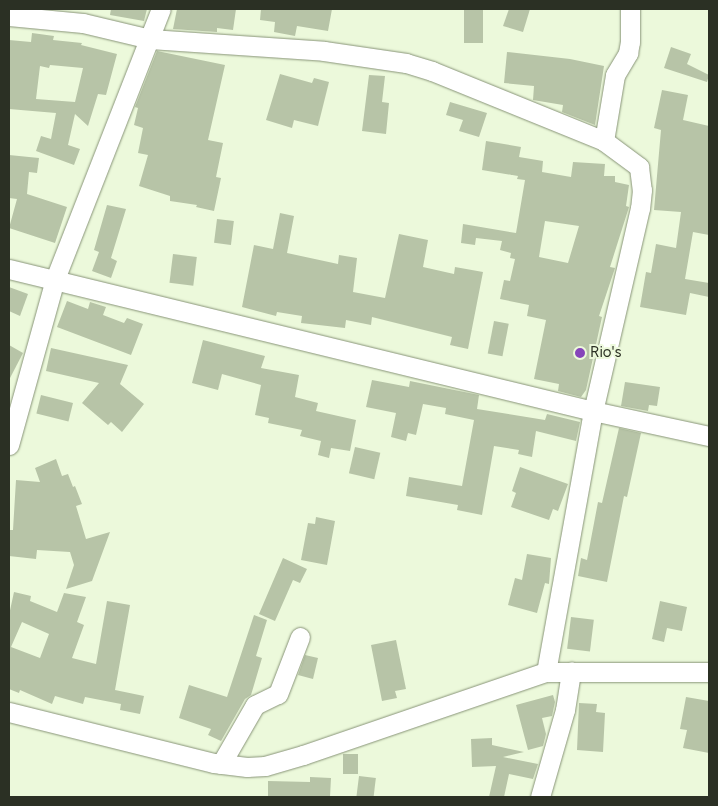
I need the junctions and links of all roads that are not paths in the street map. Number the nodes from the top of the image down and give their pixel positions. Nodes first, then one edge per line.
1 (161, 9) edge
2 (630, 9) edge
3 (9, 16) edge
4 (150, 39) junction
5 (604, 142) junction
6 (9, 269) edge
7 (54, 279) junction
8 (593, 410) junction
9 (709, 436) edge
10 (9, 445) edge
11 (300, 636) dead end
12 (571, 671) junction
13 (546, 672) junction
14 (709, 672) edge
15 (9, 712) edge
16 (221, 764) junction
17 (540, 797) edge

1 - 4 street
2 - 5 street
3 - 4 street
4 - 5 street
4 - 7 street
5 - 8 street
6 - 7 street
7 - 8 street
7 - 10 street
8 - 9 street
8 - 13 street
11 - 16 street
12 - 13 street
12 - 14 street
12 - 17 street
13 - 16 street
15 - 16 street

